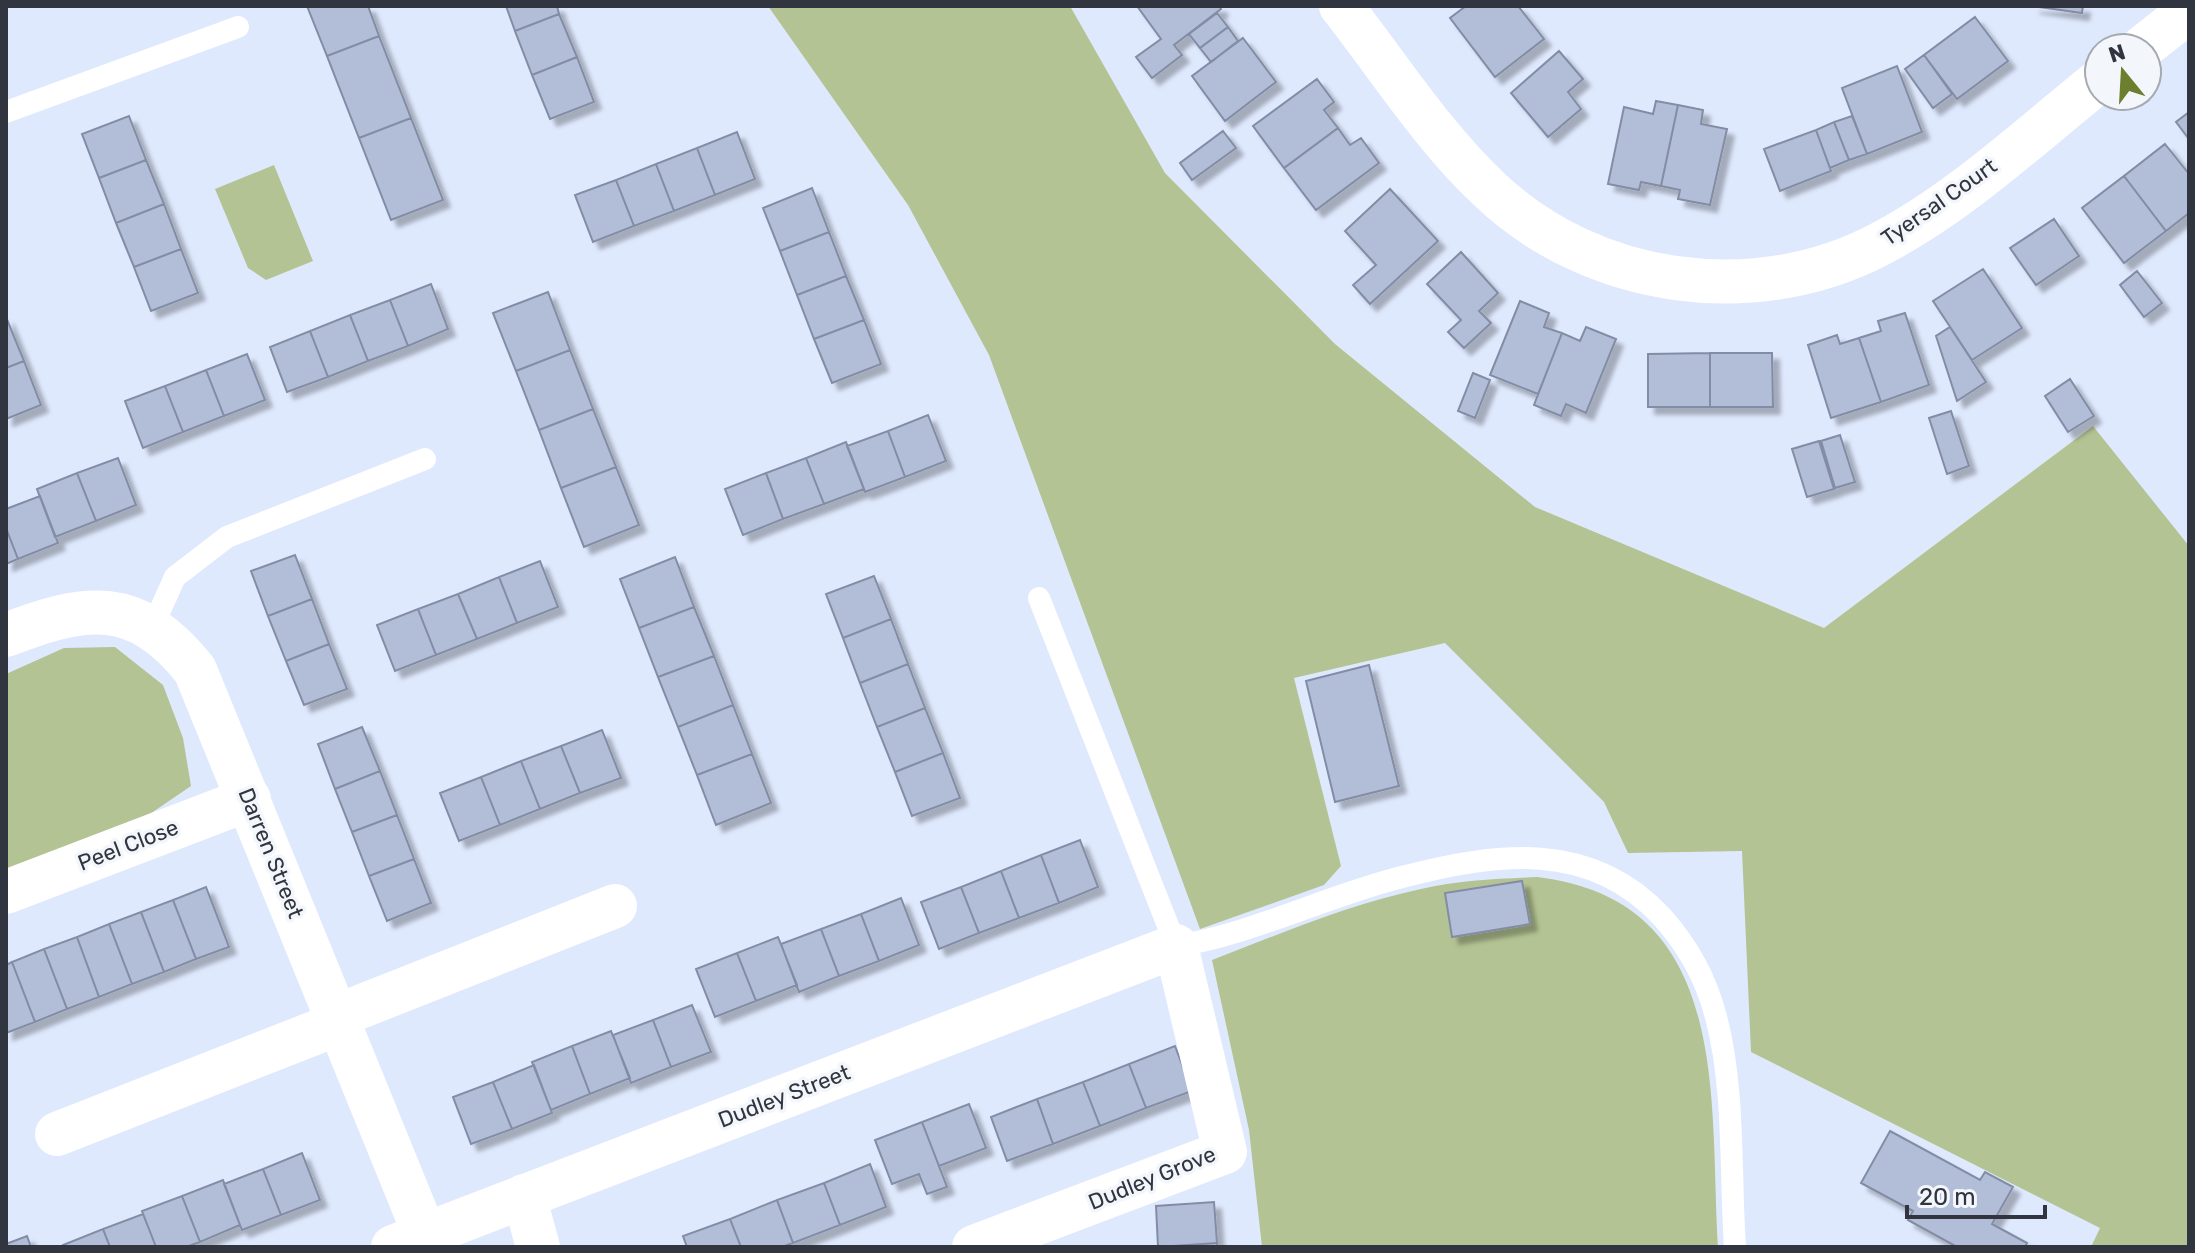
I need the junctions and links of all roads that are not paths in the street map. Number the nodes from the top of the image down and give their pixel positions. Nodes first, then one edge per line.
1 (1341, 6) edge
2 (2189, 11) edge
3 (238, 27) dead end
4 (2162, 32) edge
5 (2083, 94) edge
6 (6, 112) edge
7 (425, 459) dead end
8 (1039, 598) dead end
9 (152, 628) junction
10 (6, 635) edge
11 (249, 799) junction
12 (6, 892) edge
13 (615, 906) dead end
14 (1176, 946) junction
15 (338, 1020) junction
16 (57, 1134) dead end
17 (524, 1196) junction
18 (409, 1241) edge
19 (538, 1247) edge
20 (974, 1247) edge
21 (1735, 1247) edge

1 - 5 street, Tyersal Court
2 - 4 street
3 - 6 lane
7 - 9 lane
8 - 14 lane
9 - 10 street, Darren Street
9 - 11 street, Darren Street
11 - 12 street, Peel Close
11 - 15 street, Darren Street
13 - 15 street
14 - 17 street, Dudley Street
14 - 20 street, Dudley Grove
14 - 21 lane
15 - 16 street
15 - 18 street, Darren Street
17 - 18 street, Dudley Street
17 - 19 street

